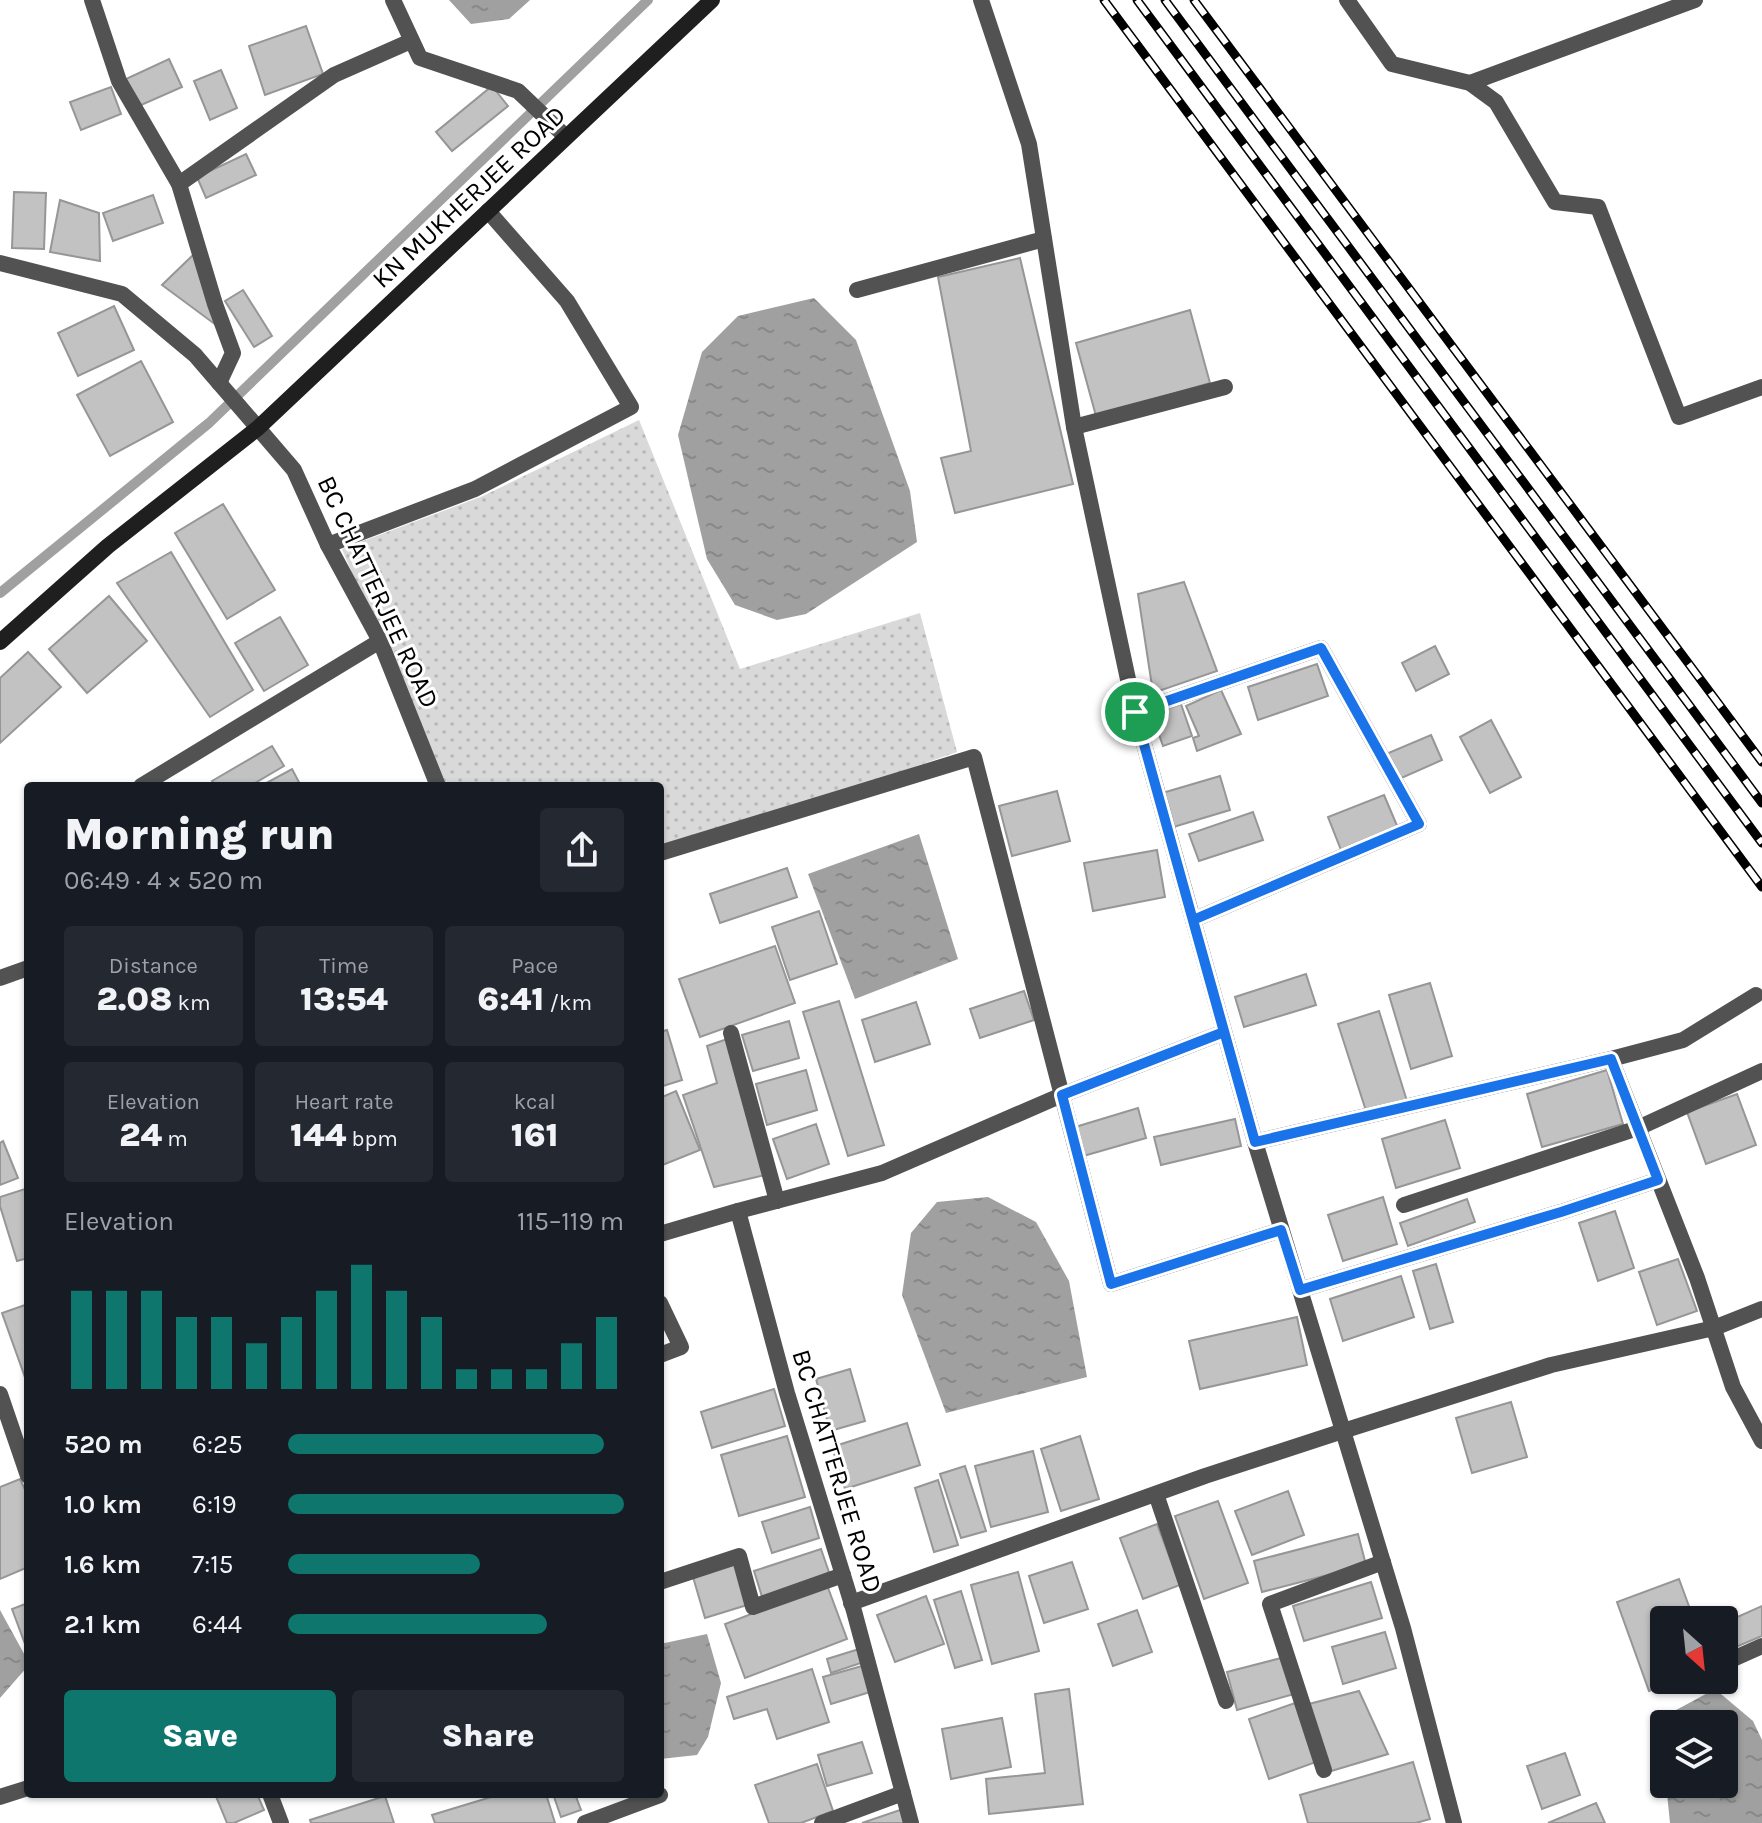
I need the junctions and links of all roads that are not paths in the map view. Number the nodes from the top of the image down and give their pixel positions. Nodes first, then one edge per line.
1 (92, 0) edge
2 (393, 0) edge
3 (712, 0) edge
4 (981, 0) edge
5 (1347, 0) edge
6 (1695, 0) edge
7 (411, 41) junction
8 (1470, 83) junction
9 (566, 137) junction
10 (179, 184) junction
11 (488, 211) junction
12 (1044, 239) junction
13 (0, 263) edge
14 (857, 290) dead end
15 (219, 383) junction
16 (1225, 387) dead end
17 (1762, 387) edge
18 (1074, 427) junction
19 (258, 428) junction
20 (328, 545) junction
21 (380, 641) junction
22 (0, 642) edge
23 (1135, 712) junction
24 (148, 782) edge
25 (436, 782) edge
26 (664, 852) edge
27 (1193, 920) junction
28 (24, 969) edge
29 (0, 978) edge
30 (1756, 995) dead end
31 (1224, 1032) junction
32 (731, 1033) dead end
33 (1611, 1059) junction
34 (1762, 1071) edge
35 (1062, 1095) junction
36 (1638, 1128) junction
37 (1255, 1142) junction
38 (1658, 1180) junction
39 (777, 1201) junction
40 (1404, 1205) dead end
41 (738, 1211) junction
42 (1281, 1230) junction
43 (664, 1233) edge
44 (1300, 1290) junction
45 (1762, 1309) edge
46 (664, 1311) edge
47 (1714, 1328) junction
48 (664, 1353) edge
49 (0, 1394) edge
50 (1343, 1431) junction
51 (1762, 1441) edge
52 (24, 1464) edge
53 (1156, 1494) junction
54 (1383, 1562) junction
55 (843, 1575) junction
56 (664, 1581) edge
57 (851, 1603) junction
58 (1762, 1646) edge
59 (1738, 1657) edge
60 (1226, 1701) dead end
61 (1324, 1770) dead end
62 (24, 1789) edge
63 (903, 1793) junction
64 (0, 1797) edge
65 (272, 1798) edge
66 (652, 1798) edge
67 (281, 1823) edge
68 (585, 1823) edge
69 (822, 1823) edge
70 (911, 1823) edge
71 (1454, 1823) edge

1 - 10 street
2 - 7 street
3 - 9 street, KN MUKHERJEE ROAD
4 - 12 street
5 - 8 street
6 - 8 street
7 - 9 street
7 - 10 street
8 - 17 street
9 - 11 street, KN MUKHERJEE ROAD
10 - 15 street
11 - 19 street, KN MUKHERJEE ROAD
11 - 20 street
12 - 14 street
12 - 18 street
13 - 15 street, BC CHATTERJEE ROAD
15 - 19 street, BC CHATTERJEE ROAD
16 - 18 street
18 - 23 street
19 - 20 street, BC CHATTERJEE ROAD
19 - 22 street, KN MUKHERJEE ROAD
20 - 21 street, BC CHATTERJEE ROAD
21 - 24 street
21 - 25 street, BC CHATTERJEE ROAD
23 - 27 street
23 - 27 street
26 - 35 street
27 - 31 street
28 - 29 street
30 - 33 street
31 - 35 street
31 - 37 street
32 - 39 street
33 - 36 street
33 - 37 street
34 - 36 street
35 - 39 street
35 - 42 street
36 - 38 street
36 - 40 street
37 - 42 street
38 - 44 street
38 - 47 street
39 - 41 street
41 - 43 street
41 - 55 street, BC CHATTERJEE ROAD
42 - 44 street
44 - 50 street
45 - 47 street
46 - 48 street
47 - 50 street
47 - 51 street
49 - 52 street
50 - 53 street
50 - 54 street
53 - 57 street
53 - 60 street
54 - 61 street
54 - 71 street
55 - 56 street
55 - 57 street, BC CHATTERJEE ROAD
57 - 63 street, BC CHATTERJEE ROAD
58 - 59 street
62 - 64 street
63 - 69 street
63 - 70 street, BC CHATTERJEE ROAD
65 - 67 street
66 - 68 street

